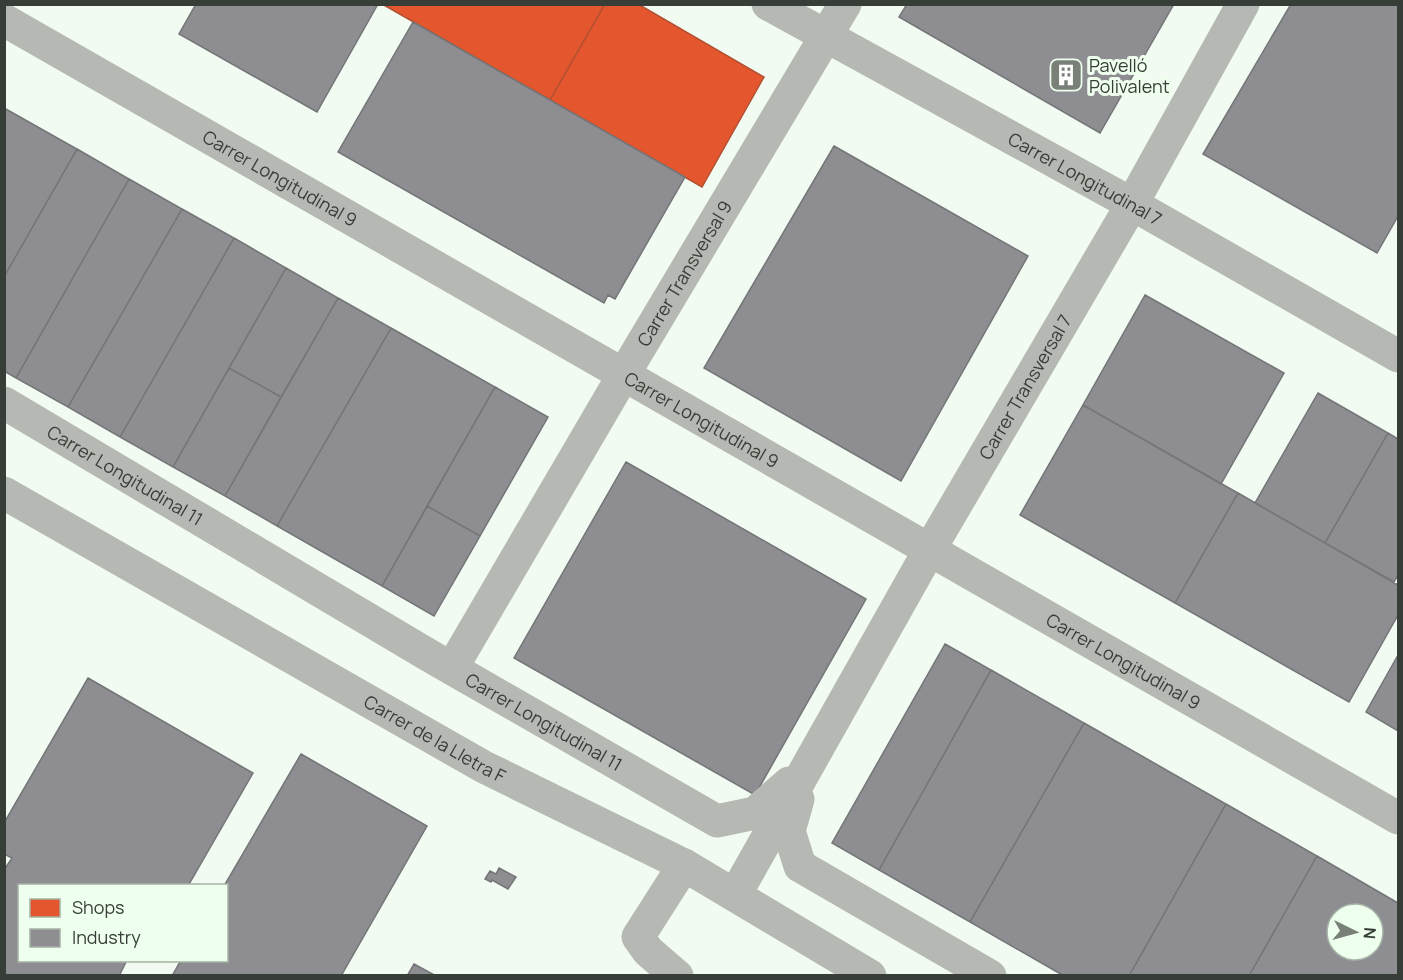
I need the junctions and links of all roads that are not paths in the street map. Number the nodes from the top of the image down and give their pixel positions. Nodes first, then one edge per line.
1 (768, 4) edge
2 (845, 4) edge
3 (1244, 4) edge
4 (4, 20) edge
5 (826, 37) junction
6 (1132, 204) junction
7 (1398, 356) edge
8 (624, 374) junction
9 (4, 404) edge
10 (4, 493) edge
11 (930, 549) junction
12 (452, 668) junction
13 (807, 768) junction
14 (1398, 818) edge
15 (684, 864) junction
16 (735, 894) junction
17 (828, 965) edge
18 (677, 975) edge
19 (870, 975) edge
20 (990, 975) edge

1 - 5 street, Carrer Longitudinal 7
2 - 5 street, Carrer Transversal 9
3 - 6 street, Carrer Transversal 7
4 - 8 street, Carrer Longitudinal 9
5 - 6 street, Carrer Longitudinal 7
5 - 8 street, Carrer Transversal 9
6 - 7 street, Carrer Longitudinal 7
6 - 11 street, Carrer Transversal 7
8 - 11 street, Carrer Longitudinal 9
8 - 12 street, Carrer Transversal 9
9 - 12 street, Carrer Longitudinal 11
10 - 15 street, Carrer de la Lletra F
11 - 13 street, Carrer Transversal 7
11 - 14 street, Carrer Longitudinal 9
12 - 13 street, Carrer Longitudinal 11
13 - 16 street
13 - 20 street
15 - 16 street, Carrer de la Lletra F
15 - 18 street
16 - 17 street, Carrer de la Lletra F
17 - 19 street, Carrer de la Lletra F

